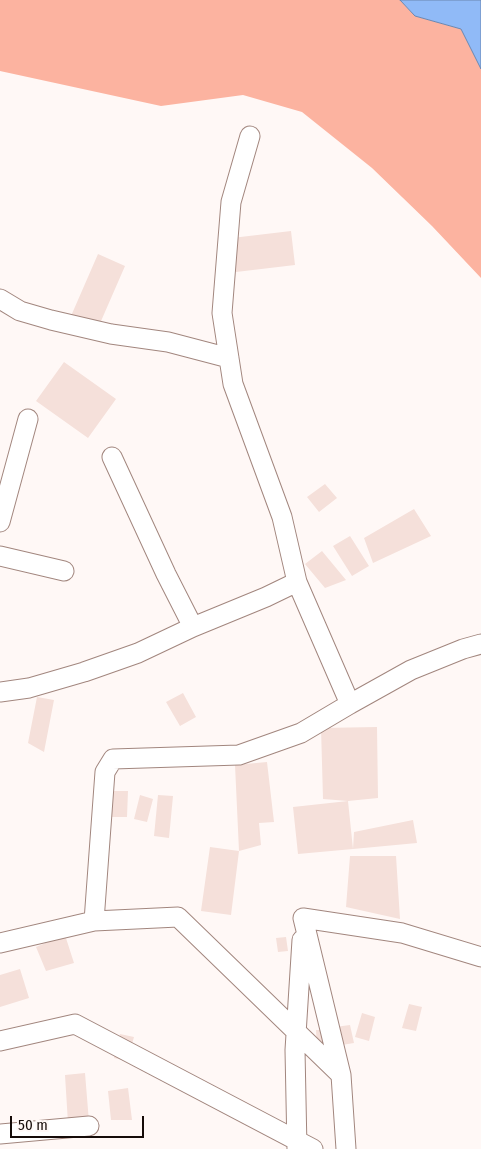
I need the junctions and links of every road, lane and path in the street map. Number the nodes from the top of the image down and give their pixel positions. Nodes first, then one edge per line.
1 (250, 136) dead end
2 (0, 299) edge
3 (229, 358) junction
4 (28, 419) dead end
5 (112, 457) dead end
6 (0, 522) edge
7 (0, 556) edge
8 (64, 571) dead end
9 (297, 582) junction
10 (193, 627) junction
11 (481, 644) edge
12 (0, 692) edge
13 (350, 704) junction
14 (303, 918) junction
15 (94, 921) junction
16 (0, 943) edge
17 (481, 956) edge
18 (0, 1041) edge
19 (340, 1075) junction
20 (89, 1126) dead end
21 (0, 1134) edge
22 (297, 1149) edge
23 (313, 1149) edge
24 (346, 1149) edge

1 - 3 street
2 - 3 street
3 - 9 street
4 - 6 street
5 - 10 street
7 - 8 street
9 - 10 street
9 - 13 street
10 - 12 street
11 - 13 street
13 - 15 street
14 - 17 street
14 - 19 street
14 - 22 street
15 - 16 street
15 - 19 street
18 - 23 street
19 - 24 street
20 - 21 street

